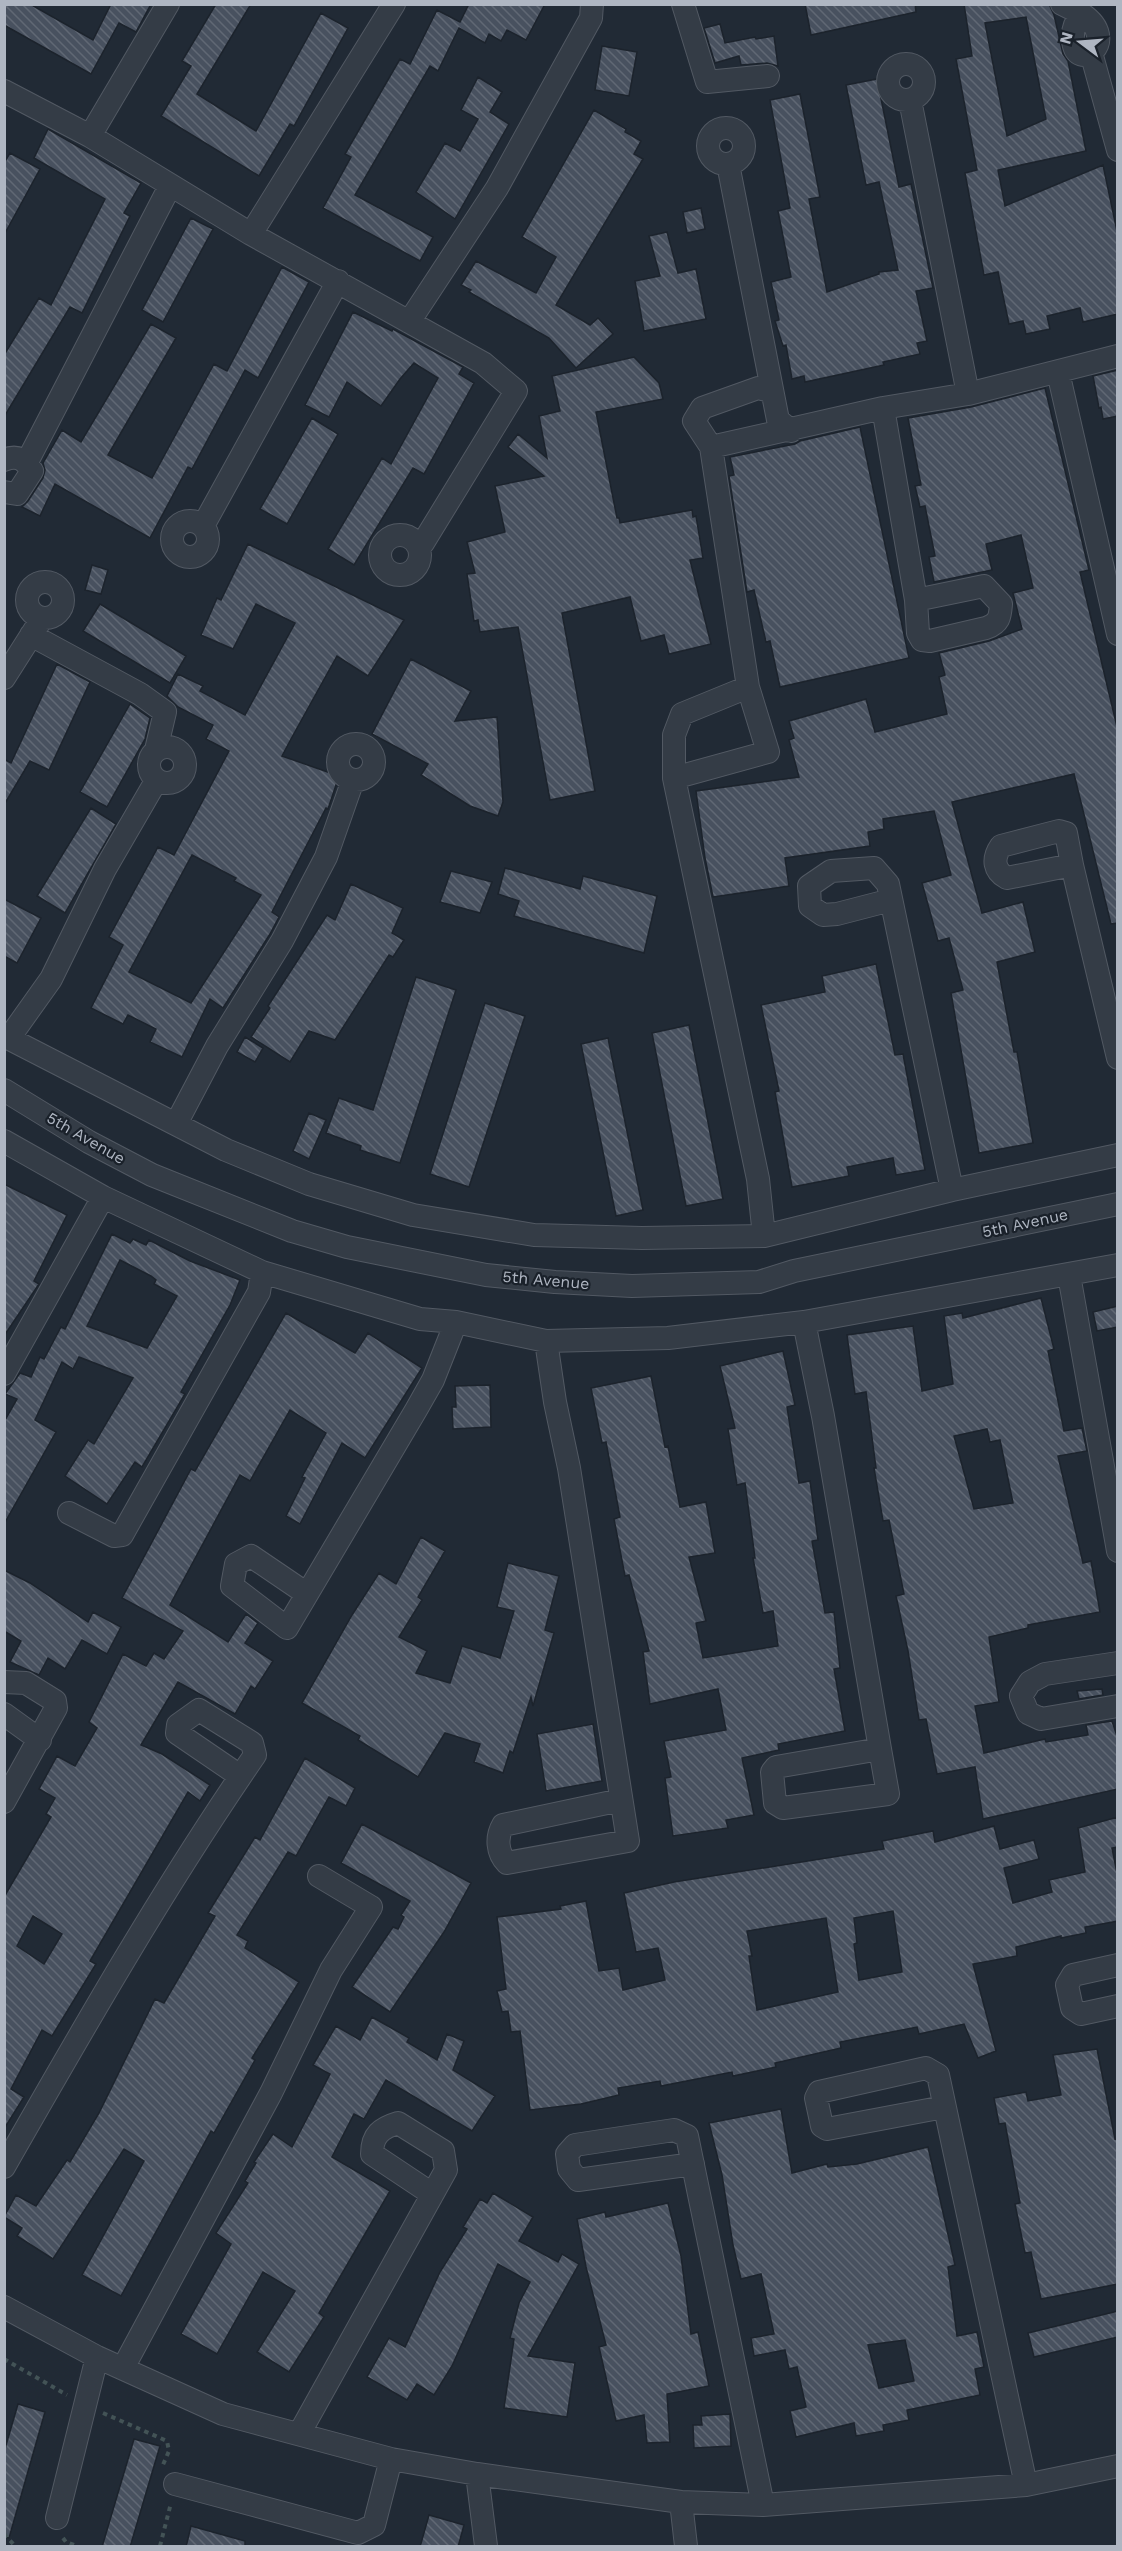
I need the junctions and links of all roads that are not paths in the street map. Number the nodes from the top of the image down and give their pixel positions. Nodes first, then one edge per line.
1 (168, 4) edge
2 (394, 4) edge
3 (592, 4) edge
4 (683, 4) edge
5 (1072, 9) edge
6 (768, 76) dead end
7 (7, 99) edge
8 (910, 100) dead end
9 (90, 136) junction
10 (1118, 150) edge
11 (728, 164) dead end
12 (170, 186) junction
13 (251, 234) junction
14 (338, 282) junction
15 (409, 322) junction
16 (1118, 356) edge
17 (1058, 372) junction
18 (771, 391) junction
19 (968, 394) junction
20 (883, 408) junction
21 (791, 431) junction
22 (711, 447) junction
23 (16, 461) edge
24 (4, 492) edge
25 (202, 526) dead end
26 (418, 546) dead end
27 (916, 600) dead end
28 (1118, 634) edge
29 (8, 665) edge
30 (748, 687) junction
31 (156, 750) junction
32 (674, 778) junction
33 (353, 780) dead end
34 (156, 781) junction
35 (1072, 865) dead end
36 (891, 900) dead end
37 (7, 1037) edge
38 (1118, 1058) edge
39 (4, 1090) edge
40 (176, 1124) junction
41 (4, 1141) edge
42 (1118, 1155) edge
43 (952, 1190) junction
44 (103, 1197) junction
45 (1118, 1204) edge
46 (764, 1236) junction
47 (1118, 1265) edge
48 (262, 1272) junction
49 (1069, 1275) junction
50 (456, 1322) junction
51 (804, 1322) junction
52 (546, 1341) junction
53 (4, 1374) edge
54 (69, 1513) dead end
55 (1118, 1551) edge
56 (307, 1594) dead end
57 (1118, 1663) edge
58 (4, 1682) edge
59 (1118, 1706) edge
60 (4, 1714) edge
61 (40, 1740) junction
62 (880, 1749) junction
63 (240, 1776) dead end
64 (621, 1800) junction
65 (4, 1802) edge
66 (319, 1876) dead end
67 (1118, 1965) edge
68 (1118, 2006) edge
69 (944, 2107) junction
70 (693, 2164) junction
71 (4, 2167) edge
72 (432, 2194) dead end
73 (4, 2307) edge
74 (97, 2356) junction
75 (123, 2368) junction
76 (299, 2434) junction
77 (391, 2459) junction
78 (1118, 2466) edge
79 (477, 2474) junction
80 (175, 2484) road end
81 (1026, 2485) junction
82 (681, 2502) junction
83 (763, 2505) junction
84 (57, 2518) dead end
85 (486, 2547) edge
86 (686, 2547) edge

1 - 9 street
2 - 13 street
3 - 15 street
4 - 6 street
5 - 10 street
7 - 9 street
8 - 19 street
9 - 12 street
11 - 18 street
12 - 13 street
12 - 23 street
13 - 14 street
14 - 15 street
14 - 25 street
15 - 26 street
16 - 17 street
17 - 19 street
17 - 28 street
18 - 21 street
18 - 22 street
19 - 20 street
20 - 21 street
20 - 27 street
21 - 22 street
22 - 30 street
23 - 24 street
29 - 31 street
30 - 32 street
30 - 32 street
31 - 34 street
31 - 34 street
32 - 46 street
33 - 40 street
34 - 37 street
35 - 38 street
36 - 43 street
37 - 40 street
39 - 45 street, 5th Avenue
40 - 46 street
41 - 44 street
42 - 43 street
43 - 46 street
44 - 48 street
44 - 53 street
47 - 49 street
48 - 50 street
48 - 54 street
49 - 51 street
49 - 55 street
50 - 52 street
50 - 56 street
51 - 52 street
51 - 62 street
52 - 64 street
57 - 59 street
58 - 61 street
60 - 61 street
61 - 65 street
62 - 62 street
63 - 71 street
64 - 64 street
66 - 75 street
67 - 68 street
69 - 69 street
69 - 81 street
70 - 70 street
70 - 83 street
72 - 76 street
73 - 74 street
74 - 75 street
74 - 84 street
75 - 76 street
76 - 77 street
77 - 79 street
77 - 80 street
78 - 81 street
79 - 82 street
79 - 85 street
81 - 83 street
82 - 83 street
82 - 86 street

